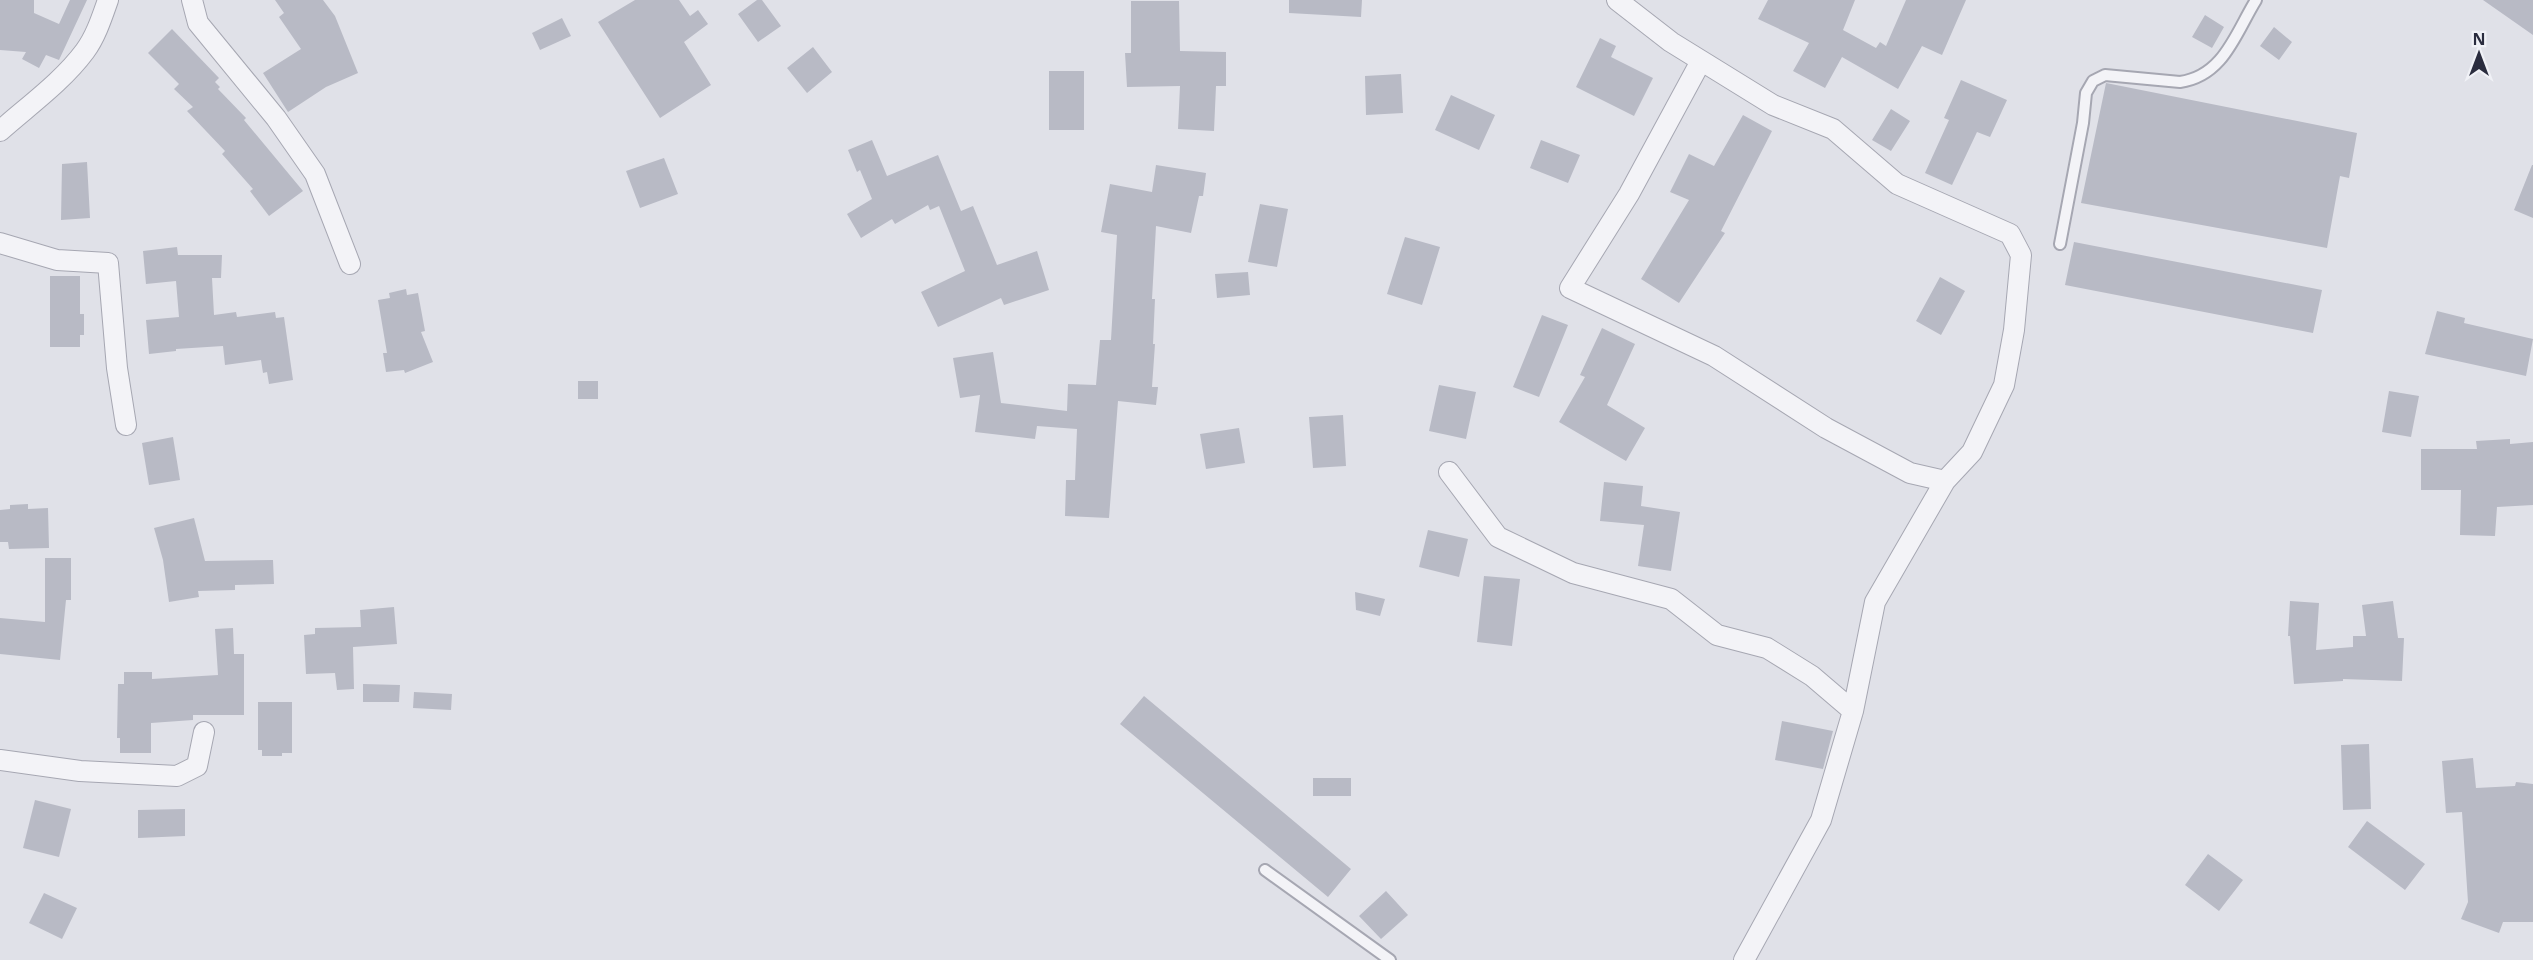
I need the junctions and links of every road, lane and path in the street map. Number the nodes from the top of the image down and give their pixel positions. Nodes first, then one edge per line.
1 (108, 0) edge
2 (192, 0) edge
3 (1617, 0) edge
4 (2256, 0) edge
5 (1701, 61) junction
6 (0, 131) edge
7 (0, 243) edge
8 (2060, 244) dead end
9 (350, 264) dead end
10 (126, 425) dead end
11 (1449, 472) dead end
12 (1945, 481) junction
13 (1853, 711) junction
14 (204, 732) dead end
15 (0, 760) edge
16 (1265, 870) dead end
17 (1390, 960) edge
18 (1744, 960) edge

1 - 6 street
2 - 9 street
3 - 5 street
4 - 8 lane
5 - 12 street
5 - 12 street
7 - 10 street
11 - 13 street
12 - 13 street
13 - 18 street
14 - 15 street
16 - 17 lane

